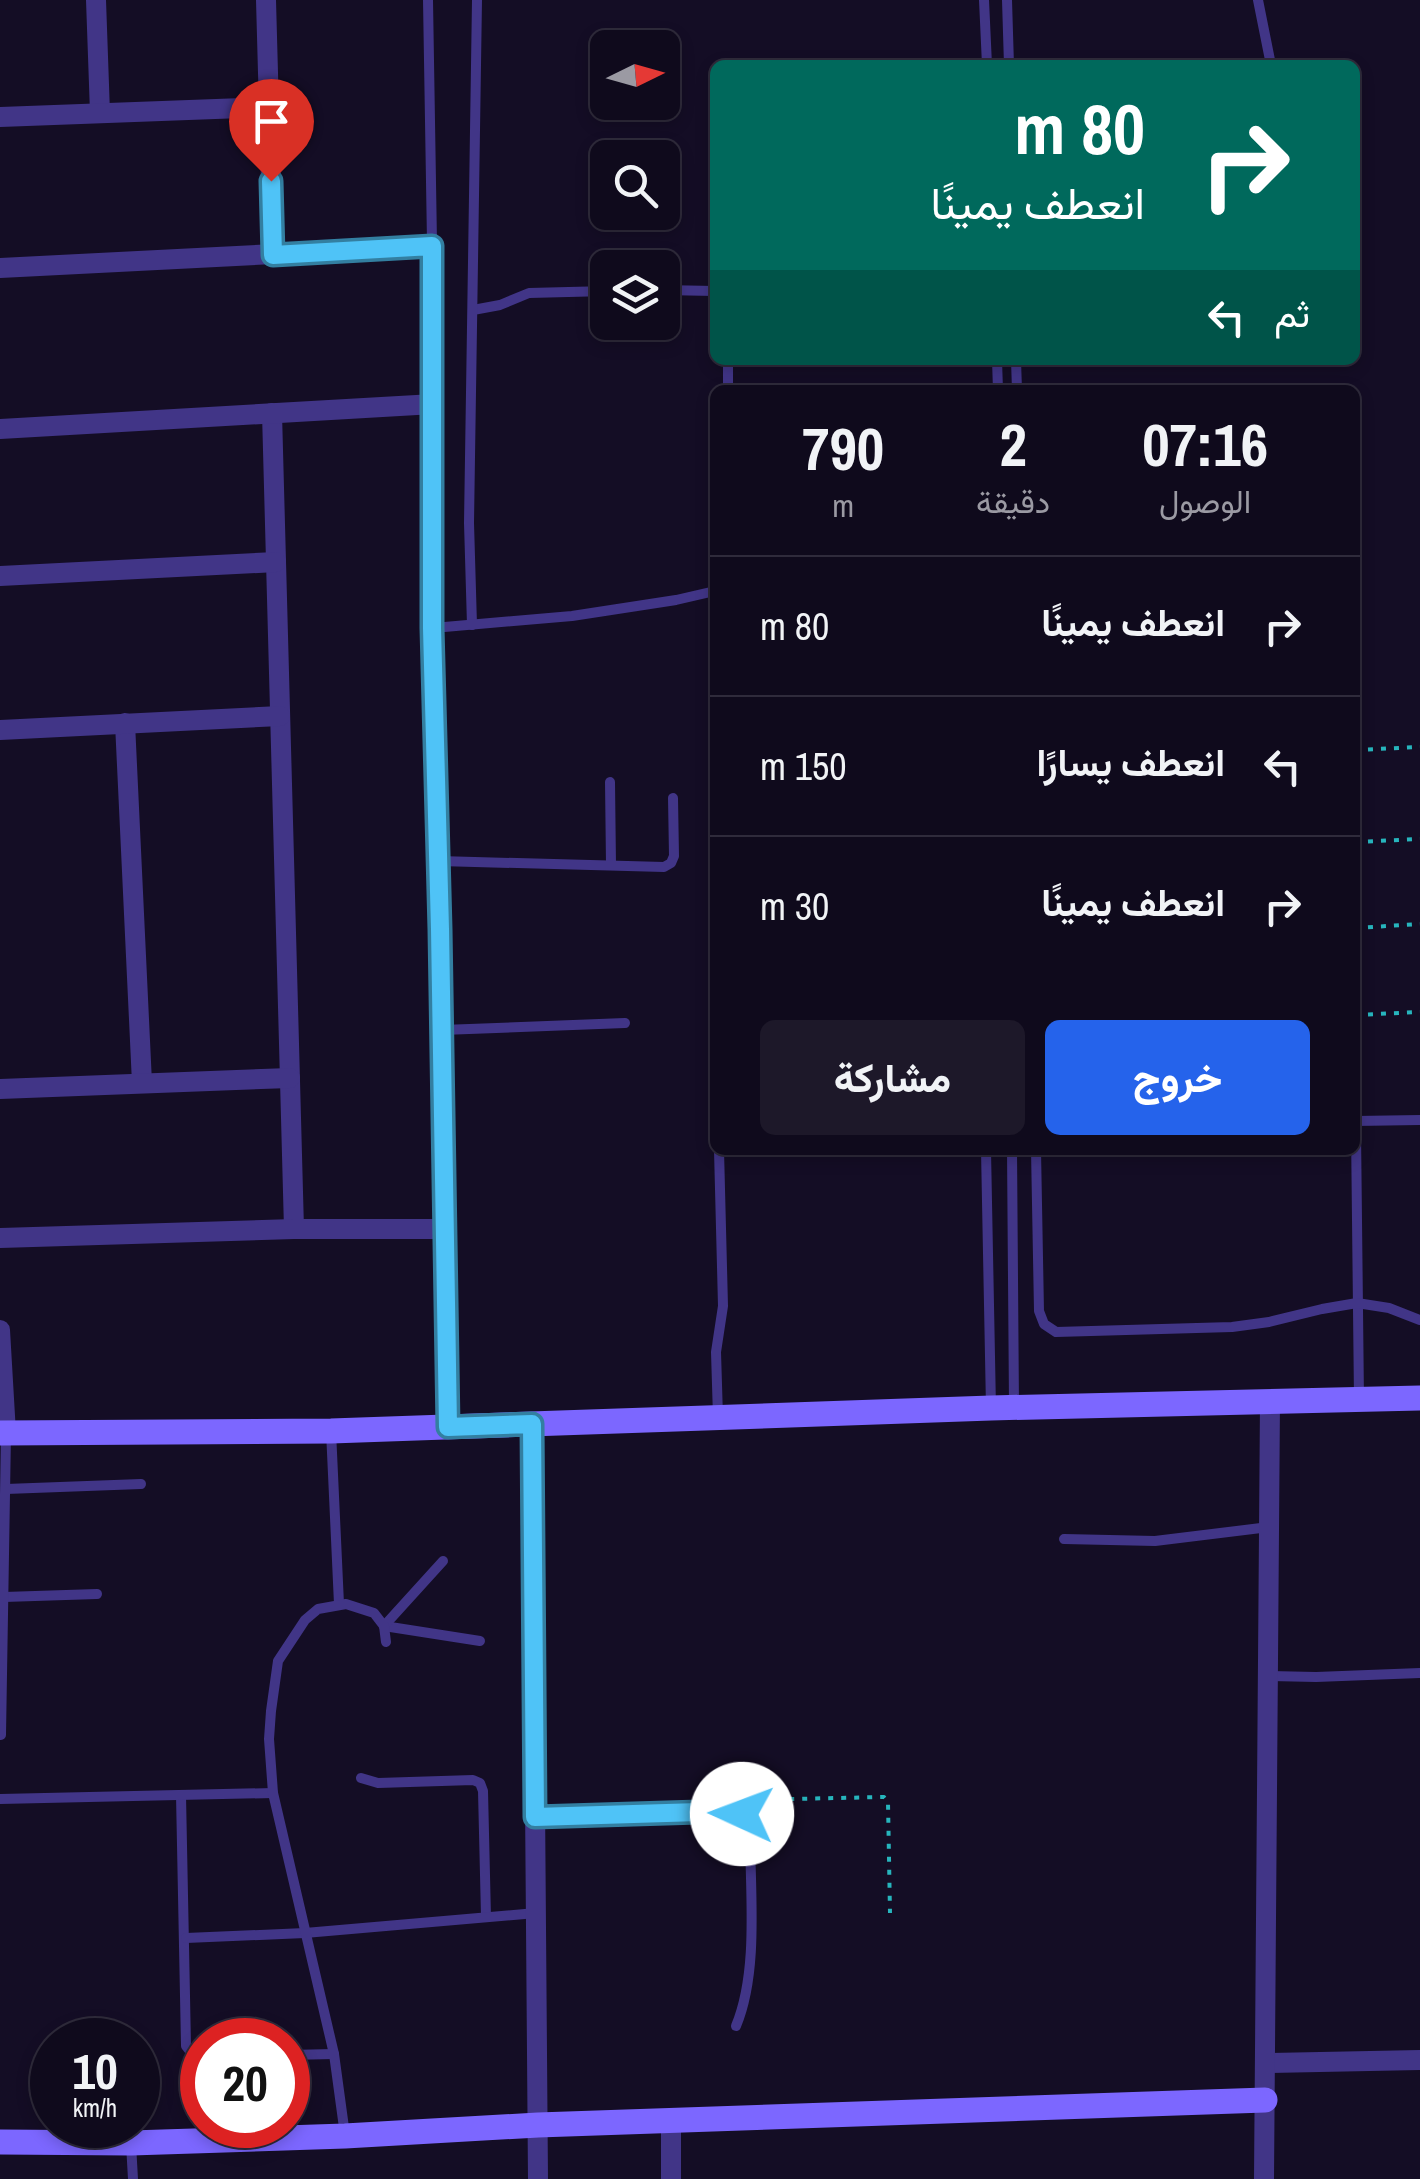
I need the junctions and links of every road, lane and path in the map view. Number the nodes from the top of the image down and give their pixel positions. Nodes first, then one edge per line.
1 (96, 0) edge
2 (266, 0) edge
3 (428, 0) edge
4 (477, 0) edge
5 (984, 0) edge
6 (1008, 0) edge
7 (1258, 0) edge
8 (987, 60) edge
9 (1009, 60) edge
10 (1270, 60) edge
11 (269, 107) junction
12 (100, 113) junction
13 (0, 116) edge
14 (432, 246) junction
15 (273, 255) junction
16 (0, 268) edge
17 (680, 290) edge
18 (710, 290) edge
19 (590, 291) edge
20 (472, 310) junction
21 (434, 404) junction
22 (272, 414) junction
23 (0, 429) edge
24 (276, 562) junction
25 (0, 576) edge
26 (710, 593) edge
27 (472, 626) junction
28 (432, 628) junction
29 (280, 716) junction
30 (125, 724) junction
31 (0, 730) edge
32 (1420, 747) edge
33 (1360, 750) edge
34 (610, 782) dead end
35 (673, 798) dead end
36 (1420, 839) edge
37 (1360, 842) edge
38 (439, 861) junction
39 (611, 865) junction
40 (1420, 924) edge
41 (1360, 928) edge
42 (1420, 1012) edge
43 (1360, 1015) edge
44 (625, 1023) dead end
45 (442, 1030) junction
46 (290, 1078) junction
47 (142, 1083) junction
48 (0, 1089) edge
49 (1420, 1120) edge
50 (1360, 1121) edge
51 (719, 1155) edge
52 (986, 1155) edge
53 (1012, 1155) edge
54 (1036, 1155) edge
55 (1356, 1155) edge
56 (294, 1229) junction
57 (445, 1229) junction
58 (0, 1238) edge
59 (1357, 1303) junction
60 (1420, 1320) edge
61 (0, 1330) edge
62 (1420, 1398) edge
63 (1360, 1400) junction
64 (1270, 1402) junction
65 (1003, 1407) junction
66 (718, 1418) junction
67 (532, 1424) junction
68 (448, 1427) junction
69 (331, 1431) junction
70 (3, 1433) edge
71 (141, 1484) dead end
72 (6, 1489) junction
73 (1270, 1526) junction
74 (1064, 1539) dead end
75 (443, 1561) dead end
76 (97, 1594) dead end
77 (4, 1597) junction
78 (339, 1604) junction
79 (384, 1626) junction
80 (480, 1641) dead end
81 (386, 1642) dead end
82 (1420, 1673) edge
83 (1268, 1676) junction
84 (0, 1735) edge
85 (361, 1778) dead end
86 (273, 1793) junction
87 (182, 1795) junction
88 (0, 1799) edge
89 (737, 1812) junction
90 (535, 1817) junction
91 (536, 1913) junction
92 (890, 1913) dead end
93 (486, 1917) junction
94 (305, 1933) junction
95 (186, 1938) junction
96 (186, 2018) edge
97 (736, 2026) dead end
98 (334, 2054) junction
99 (310, 2055) edge
100 (1420, 2060) edge
101 (1266, 2063) junction
102 (1265, 2100) junction
103 (670, 2121) junction
104 (538, 2125) junction
105 (344, 2136) junction
106 (160, 2141) edge
107 (0, 2142) edge
108 (30, 2142) edge
109 (131, 2148) edge
110 (132, 2179) edge
111 (538, 2179) edge
112 (671, 2179) edge
113 (1264, 2179) edge

1 - 12 street
2 - 11 street
3 - 14 lane
4 - 20 lane
5 - 8 lane
6 - 9 lane
7 - 10 lane
11 - 12 street
11 - 15 street
12 - 13 street
14 - 15 street
14 - 21 lane
15 - 16 street
17 - 18 lane
19 - 20 lane
20 - 27 lane
21 - 22 street
21 - 28 lane
22 - 23 street
22 - 24 street
24 - 25 street
24 - 29 street
26 - 27 lane
27 - 28 lane
28 - 38 lane
29 - 30 street
29 - 46 street
30 - 31 street
30 - 47 street
32 - 33 path
34 - 39 lane
35 - 39 lane
36 - 37 path
38 - 39 lane
38 - 45 lane
40 - 41 path
42 - 43 path
44 - 45 lane
45 - 57 lane
46 - 47 street
46 - 56 street
47 - 48 street
49 - 50 lane
51 - 66 lane
52 - 65 lane
53 - 65 lane
54 - 59 lane
55 - 59 lane
56 - 57 street
56 - 58 street
57 - 68 lane
59 - 60 lane
59 - 63 lane
61 - 70 street
62 - 63 street
63 - 64 street
64 - 65 street
64 - 73 street
65 - 66 street
66 - 67 street
67 - 68 street
67 - 90 street
68 - 69 street
69 - 70 street
69 - 78 lane
70 - 72 lane
71 - 72 lane
72 - 77 lane
73 - 74 lane
73 - 83 street
75 - 79 lane
76 - 77 lane
77 - 84 lane
78 - 79 lane
78 - 86 lane
79 - 80 lane
79 - 81 lane
82 - 83 lane
83 - 101 street
85 - 93 lane
86 - 87 lane
86 - 94 lane
87 - 88 lane
87 - 95 lane
89 - 90 lane
89 - 92 path
89 - 97 lane
90 - 91 street
91 - 93 lane
91 - 104 street
93 - 94 lane
94 - 95 lane
94 - 98 lane
95 - 96 lane
98 - 99 lane
98 - 105 lane
100 - 101 street
101 - 102 street
102 - 103 street
102 - 113 street
103 - 104 street
103 - 112 street
104 - 105 street
104 - 111 street
105 - 106 street
107 - 108 street
109 - 110 lane

